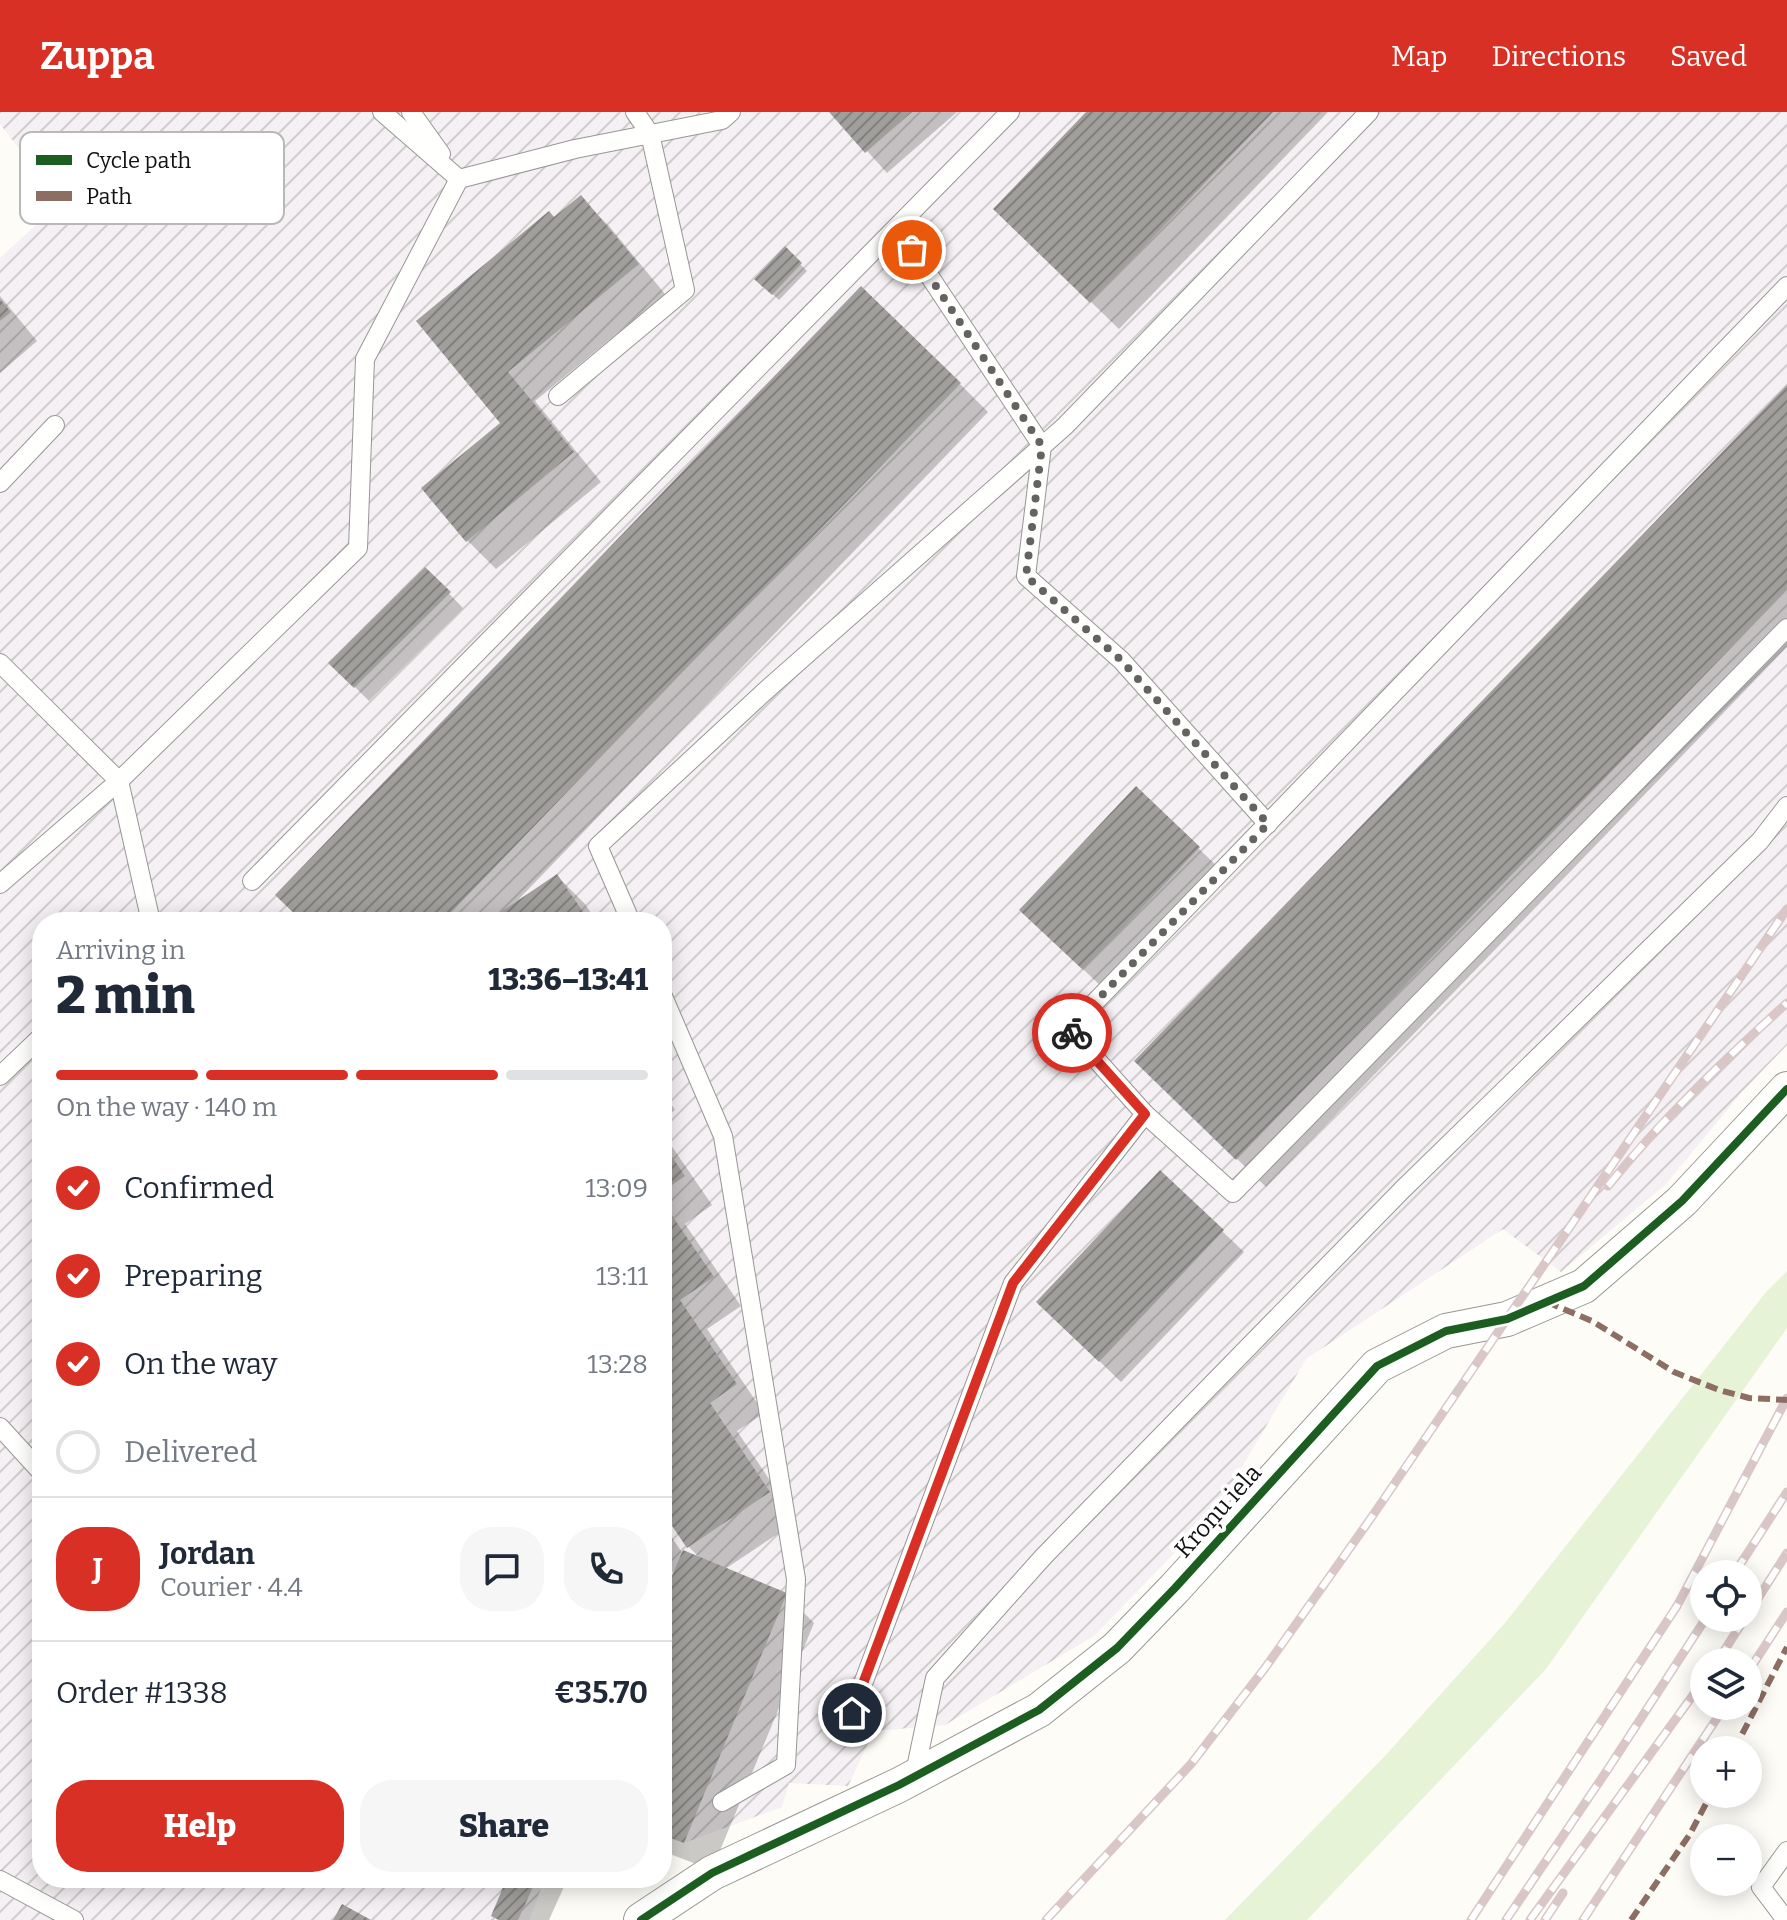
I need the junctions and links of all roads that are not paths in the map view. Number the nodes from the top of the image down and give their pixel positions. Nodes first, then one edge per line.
1 (382, 112) edge
2 (411, 112) edge
3 (635, 112) edge
4 (731, 112) edge
5 (1010, 112) edge
6 (1369, 112) edge
7 (650, 134) junction
8 (459, 179) junction
9 (897, 227) junction
10 (1787, 286) edge
11 (558, 396) dead end
12 (55, 425) dead end
13 (1042, 446) junction
14 (0, 483) edge
15 (1787, 628) edge
16 (0, 663) edge
17 (119, 781) junction
18 (1787, 806) edge
19 (1268, 824) junction
20 (252, 881) dead end
21 (0, 884) edge
22 (149, 912) edge
23 (627, 912) edge
24 (672, 1017) edge
25 (32, 1046) edge
26 (0, 1076) edge
27 (1787, 1089) edge
28 (1145, 1114) junction
29 (0, 1427) edge
30 (32, 1462) edge
31 (852, 1713) dead end
32 (913, 1778) junction
33 (722, 1802) dead end
34 (1787, 1851) edge
35 (0, 1880) edge
36 (74, 1920) edge
37 (641, 1920) edge
38 (1786, 1920) edge

1 - 8 lane
2 - 8 lane
3 - 7 lane
4 - 7 lane
5 - 9 lane
6 - 13 lane
7 - 8 lane
7 - 11 lane
8 - 17 lane
9 - 13 lane
9 - 20 lane
10 - 19 lane
12 - 14 lane
13 - 19 lane
13 - 23 lane
15 - 28 lane
16 - 17 lane
17 - 21 lane
17 - 22 lane
18 - 32 lane
19 - 28 lane
24 - 33 lane
25 - 26 lane
27 - 32 street, Kroņu iela
28 - 31 lane
29 - 30 lane
32 - 37 street, Kroņu iela
34 - 38 lane
35 - 36 lane

